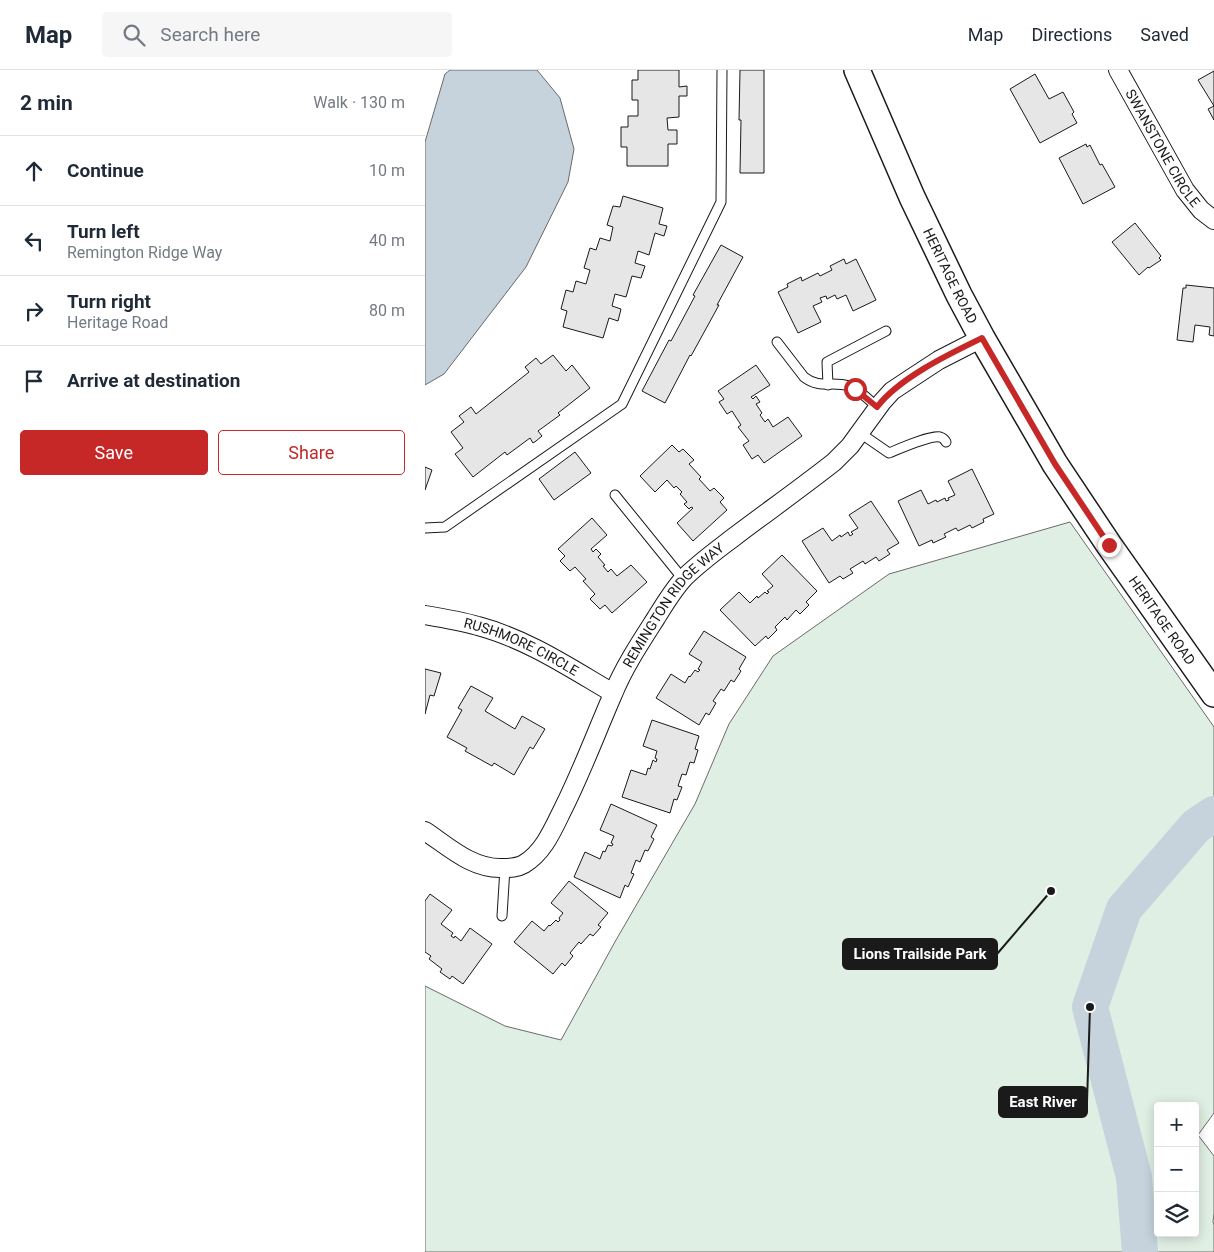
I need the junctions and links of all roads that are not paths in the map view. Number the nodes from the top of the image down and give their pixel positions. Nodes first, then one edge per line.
1 (723, 70) edge
2 (857, 70) edge
3 (1118, 70) edge
4 (1214, 220) edge
5 (886, 331) dead end
6 (982, 338) junction
7 (777, 342) dead end
8 (828, 384) junction
9 (877, 407) junction
10 (860, 433) junction
11 (946, 442) dead end
12 (615, 495) dead end
13 (425, 528) edge
14 (683, 579) junction
15 (425, 615) edge
16 (613, 693) junction
17 (1214, 694) edge
18 (425, 832) edge
19 (505, 868) junction
20 (501, 916) dead end

1 - 13 lane
2 - 6 main road, HERITAGE ROAD
3 - 4 street, SWANSTONE CIRCLE
5 - 8 lane
6 - 9 street, REMINGTON RIDGE WAY
6 - 17 main road, HERITAGE ROAD
7 - 8 lane
8 - 9 lane
9 - 10 street, REMINGTON RIDGE WAY
10 - 11 lane
10 - 14 street, REMINGTON RIDGE WAY
12 - 14 lane
14 - 16 street, REMINGTON RIDGE WAY
15 - 16 street, RUSHMORE CIRCLE
16 - 19 street, REMINGTON RIDGE WAY
18 - 19 street, REMINGTON RIDGE WAY
19 - 20 lane

